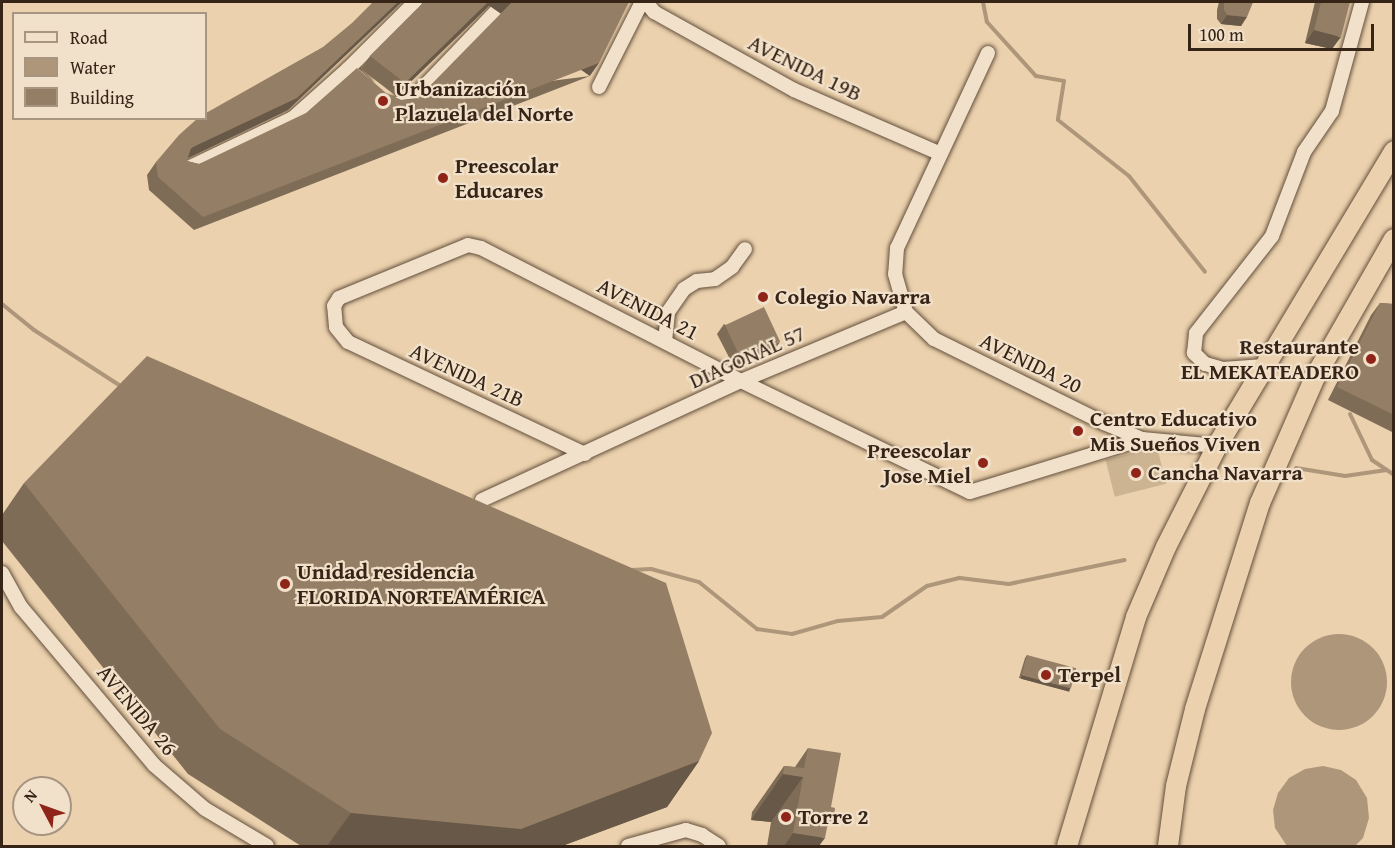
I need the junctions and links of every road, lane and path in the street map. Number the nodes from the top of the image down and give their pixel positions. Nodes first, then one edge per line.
1 (415, 2) edge
2 (505, 2) edge
3 (1362, 2) edge
4 (647, 5) edge
5 (988, 52) dead end
6 (348, 69) junction
7 (599, 87) dead end
8 (1394, 151) edge
9 (941, 154) junction
10 (186, 168) edge
11 (1394, 239) edge
12 (745, 249) dead end
13 (906, 312) junction
14 (336, 327) joint
15 (664, 341) junction
16 (1264, 366) junction
17 (741, 381) junction
18 (1142, 439) junction
19 (1217, 446) junction
20 (585, 454) junction
21 (482, 500) edge
22 (2, 573) edge
23 (267, 846) edge
24 (628, 846) edge
25 (719, 846) edge
26 (1067, 846) edge
27 (1168, 846) edge

1 - 6 street
2 - 6 street
3 - 16 street
4 - 7 street
4 - 9 street, AVENIDA 19B
5 - 9 street
6 - 10 street
8 - 16 highway
9 - 13 street
11 - 27 highway
12 - 15 street
13 - 17 street, DIAGONAL 57
13 - 18 street, AVENIDA 20
14 - 15 street, AVENIDA 21
14 - 20 street, AVENIDA 21B
15 - 17 street, AVENIDA 21
16 - 19 highway
17 - 18 street, AVENIDA 21
17 - 20 street, DIAGONAL 57
18 - 19 street, AVENIDA 20
19 - 26 highway
20 - 21 street, DIAGONAL 57
22 - 23 street, AVENIDA 26
24 - 25 street

